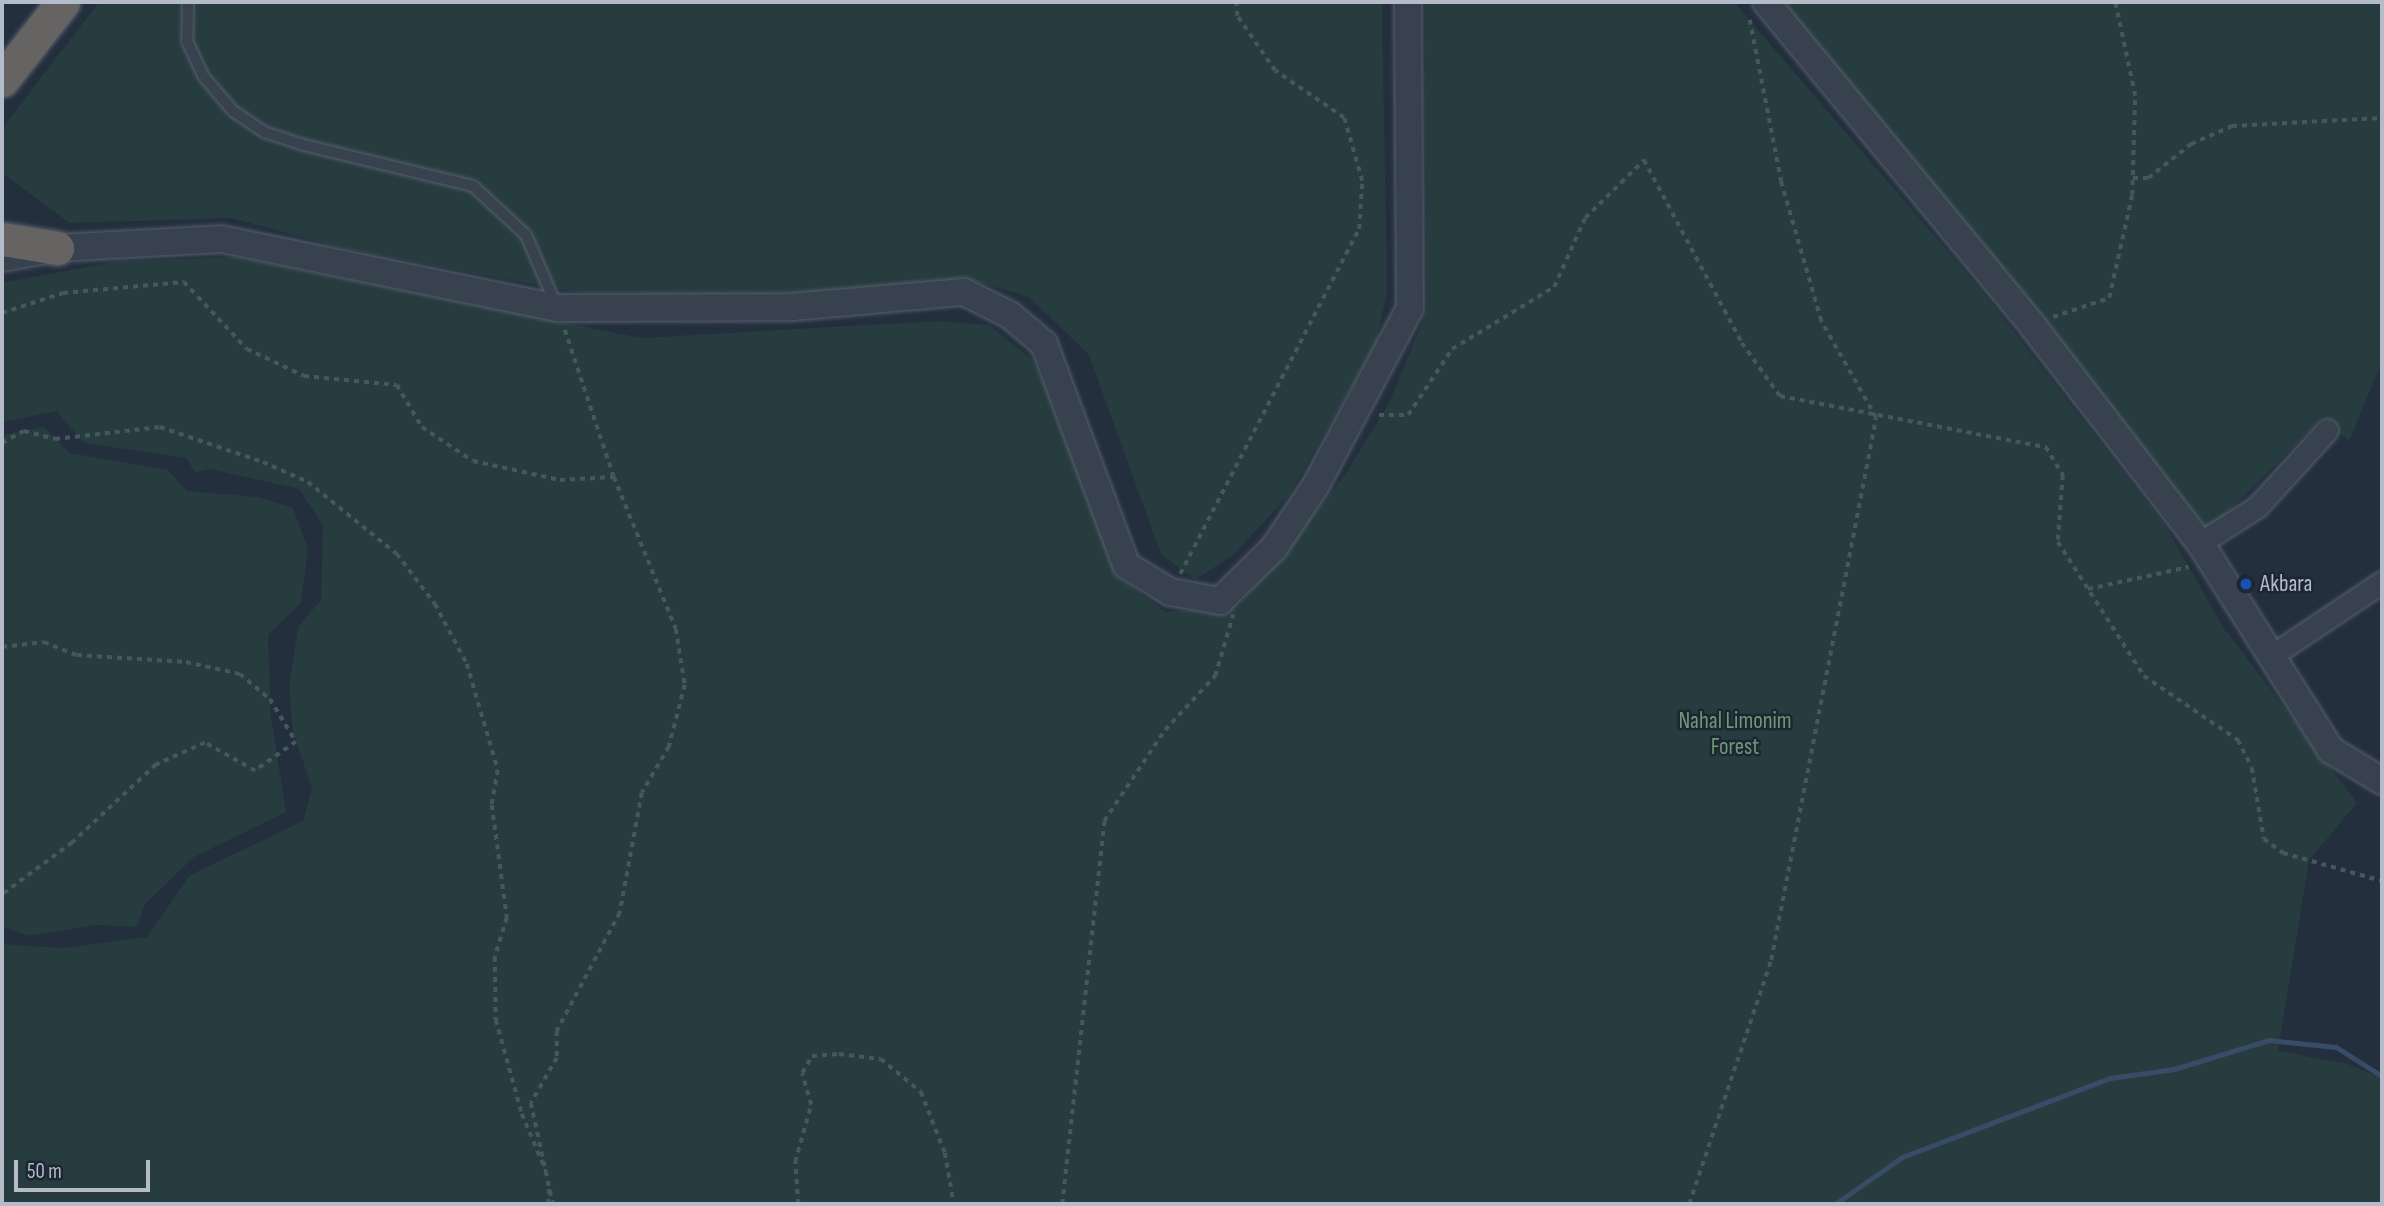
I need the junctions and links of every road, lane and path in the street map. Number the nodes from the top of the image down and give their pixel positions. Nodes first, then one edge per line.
1 (63, 2) edge
2 (188, 2) edge
3 (1236, 2) edge
4 (1408, 2) edge
5 (2115, 2) edge
6 (1758, 6) edge
7 (2, 80) edge
8 (2382, 118) edge
9 (2133, 178) junction
10 (2, 239) edge
11 (57, 248) junction
12 (2, 258) edge
13 (558, 308) junction
14 (2, 313) edge
15 (2032, 325) junction
16 (1354, 414) junction
17 (1876, 418) junction
18 (2327, 430) dead end
19 (2, 443) edge
20 (614, 477) junction
21 (2206, 553) junction
22 (2382, 582) edge
23 (2088, 589) junction
24 (1170, 592) junction
25 (1220, 601) junction
26 (2, 647) edge
27 (2274, 654) junction
28 (2382, 781) edge
29 (2382, 881) edge
30 (2, 895) edge
31 (549, 1177) junction
32 (551, 1204) edge
33 (798, 1204) edge
34 (954, 1204) edge
35 (1062, 1204) edge
36 (1689, 1204) edge

1 - 7 highway
2 - 13 lane
3 - 24 path
4 - 16 street
5 - 9 path
6 - 15 street
6 - 17 path
8 - 9 path
9 - 15 path
10 - 11 highway
11 - 12 street
11 - 13 street
13 - 20 path
13 - 24 street
14 - 20 path
15 - 21 street
16 - 17 path
16 - 25 street
17 - 23 path
17 - 36 path
18 - 21 street
19 - 31 path
20 - 31 path
21 - 23 path
21 - 27 street
22 - 27 street
23 - 29 path
24 - 25 street
25 - 35 path
26 - 30 path
27 - 28 street
31 - 32 path
33 - 34 path

